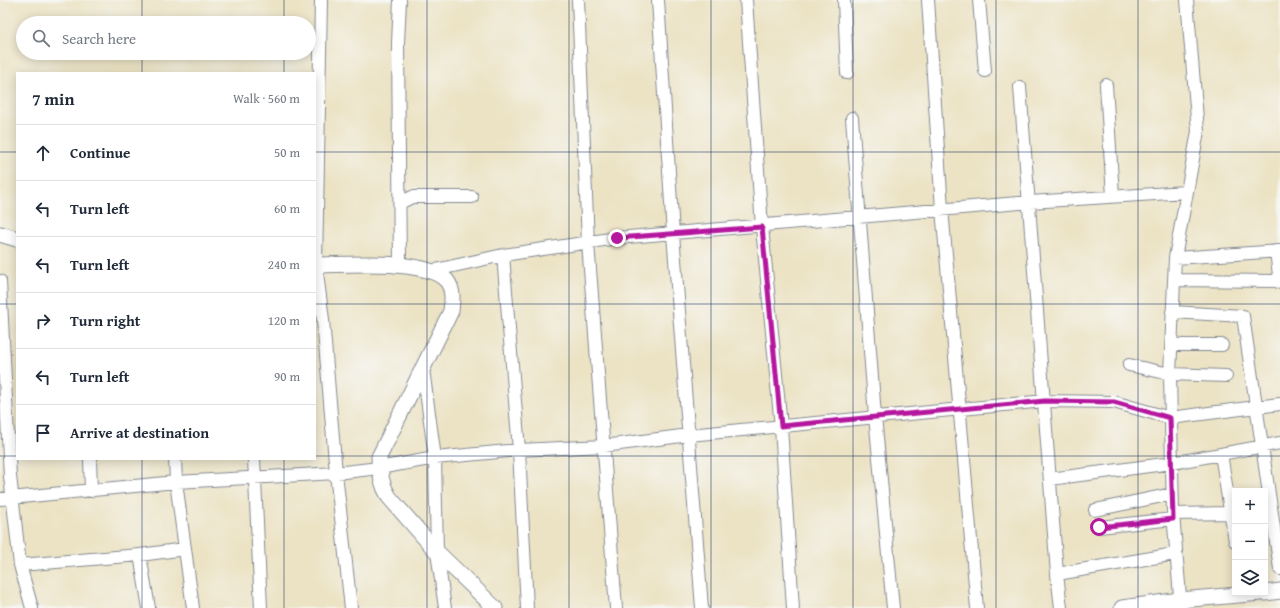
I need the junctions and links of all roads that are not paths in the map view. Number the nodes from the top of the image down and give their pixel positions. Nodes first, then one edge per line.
1 (321, 0) edge
2 (400, 0) edge
3 (578, 0) edge
4 (658, 0) edge
5 (746, 0) edge
6 (844, 0) edge
7 (928, 0) edge
8 (979, 0) edge
9 (1187, 0) edge
10 (985, 71) dead end
11 (847, 73) dead end
12 (1106, 85) dead end
13 (1020, 87) dead end
14 (852, 118) dead end
15 (1186, 192) junction
16 (1113, 196) junction
17 (472, 197) dead end
18 (1030, 202) junction
19 (400, 203) junction
20 (942, 209) junction
21 (860, 218) junction
22 (762, 227) junction
23 (0, 234) edge
24 (673, 234) junction
25 (16, 239) edge
26 (588, 243) junction
27 (1278, 252) edge
28 (503, 255) junction
29 (1175, 258) junction
30 (316, 265) edge
31 (400, 265) junction
32 (431, 271) junction
33 (1174, 280) junction
34 (0, 281) edge
35 (1280, 282) edge
36 (1172, 312) junction
37 (2, 343) edge
38 (1171, 345) junction
39 (1222, 345) dead end
40 (1129, 365) dead end
41 (423, 368) junction
42 (1170, 374) junction
43 (1226, 376) dead end
44 (1045, 401) junction
45 (1280, 404) edge
46 (1257, 407) junction
47 (960, 409) junction
48 (875, 416) junction
49 (1170, 418) junction
50 (781, 426) junction
51 (689, 435) junction
52 (1280, 443) edge
53 (604, 446) junction
54 (1262, 446) junction
55 (519, 450) junction
56 (1221, 454) junction
57 (435, 458) junction
58 (90, 460) edge
59 (175, 460) edge
60 (254, 460) edge
61 (1172, 463) junction
62 (379, 468) junction
63 (336, 473) junction
64 (255, 478) junction
65 (1050, 479) junction
66 (176, 482) junction
67 (91, 491) junction
68 (1172, 494) junction
69 (0, 499) edge
70 (14, 499) junction
71 (1095, 510) dead end
72 (1231, 513) junction
73 (1173, 517) junction
74 (1233, 524) edge
75 (1099, 527) dead end
76 (184, 549) junction
77 (437, 552) junction
78 (1175, 554) junction
79 (140, 555) junction
80 (20, 565) junction
81 (1280, 569) edge
82 (1057, 574) junction
83 (1280, 591) edge
84 (1268, 592) edge
85 (1232, 596) edge
86 (1180, 604) edge
87 (32, 608) edge
88 (149, 608) edge
89 (193, 608) edge
90 (261, 608) edge
91 (351, 608) edge
92 (445, 608) edge
93 (495, 608) edge
94 (527, 608) edge
95 (616, 608) edge
96 (702, 608) edge
97 (793, 608) edge
98 (893, 608) edge
99 (977, 608) edge
100 (1061, 608) edge
101 (1122, 608) edge

1 - 30 street
2 - 19 street
3 - 26 street
4 - 24 street
5 - 22 street
6 - 11 street
7 - 20 street
8 - 10 street
9 - 15 street
12 - 16 street
13 - 18 street
14 - 21 street
15 - 16 street
15 - 29 street
16 - 18 street
17 - 19 street
18 - 20 street
18 - 44 street
19 - 31 street
20 - 21 street
20 - 47 street
21 - 22 street
21 - 48 street
22 - 24 street
22 - 50 street
23 - 25 street
24 - 26 street
24 - 51 street
26 - 28 street
26 - 53 street
27 - 29 street
27 - 35 street
28 - 32 street
28 - 55 street
29 - 33 street
30 - 31 street
30 - 63 street
31 - 32 street
32 - 41 street
33 - 35 street
33 - 36 street
34 - 37 street
36 - 38 street
36 - 46 street
37 - 70 street
38 - 39 street
38 - 42 street
40 - 42 street
41 - 57 street
41 - 62 street
42 - 43 street
42 - 49 street
44 - 47 street
44 - 49 street
44 - 65 street
45 - 46 street
46 - 49 street
46 - 54 street
47 - 48 street
47 - 99 street
48 - 50 street
48 - 98 street
49 - 61 street
50 - 51 street
50 - 97 street
51 - 53 street
51 - 96 street
52 - 54 street
53 - 55 street
53 - 95 street
54 - 56 street
54 - 81 street
55 - 57 street
55 - 94 street
56 - 61 street
56 - 72 street
57 - 62 street
57 - 77 street
58 - 67 street
59 - 66 street
60 - 64 street
61 - 65 street
61 - 68 street
62 - 63 street
62 - 77 street
63 - 64 street
63 - 91 street
64 - 66 street
64 - 90 street
65 - 82 street
66 - 67 street
66 - 76 street
67 - 70 street
68 - 71 street
68 - 73 street
69 - 70 street
70 - 80 street
72 - 73 street
72 - 74 street
73 - 75 street
73 - 78 street
76 - 79 street
76 - 89 street
77 - 92 street
77 - 93 street
78 - 82 street
78 - 86 street
79 - 80 street
79 - 88 street
80 - 87 street
82 - 100 street
83 - 84 street
85 - 86 street
86 - 101 street

